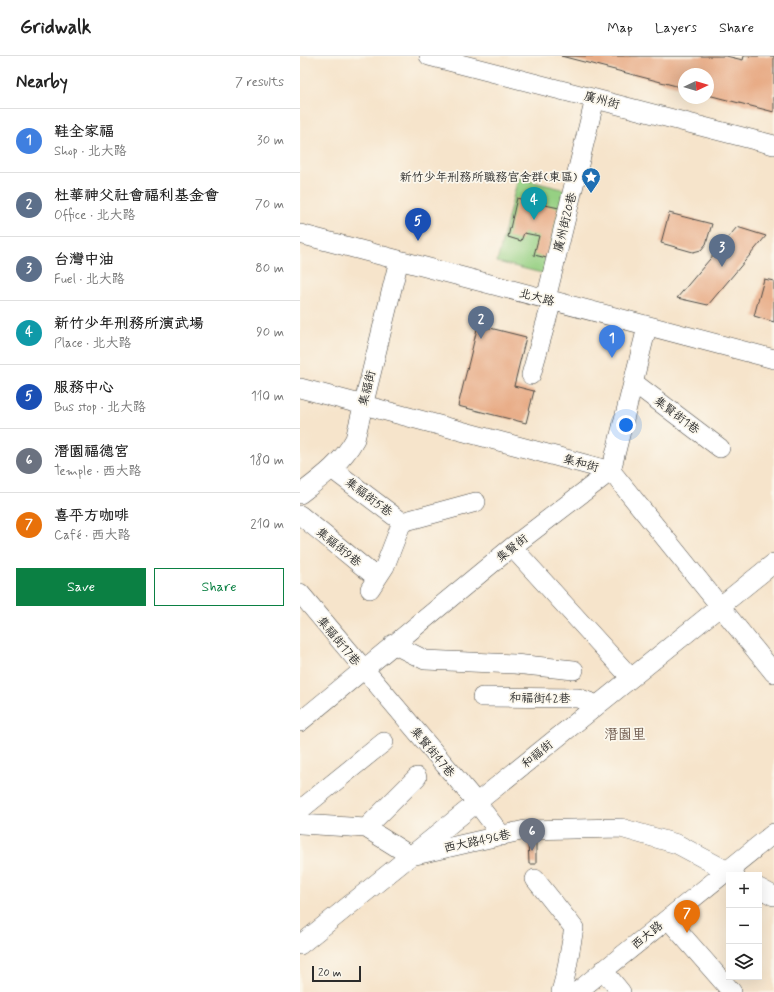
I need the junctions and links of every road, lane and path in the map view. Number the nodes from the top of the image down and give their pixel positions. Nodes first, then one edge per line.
1 (429, 56) edge
2 (595, 99) junction
3 (774, 146) edge
4 (300, 234) edge
5 (399, 260) junction
6 (549, 300) junction
7 (647, 326) junction
8 (774, 359) edge
9 (531, 375) dead end
10 (633, 382) junction
11 (300, 388) edge
12 (363, 405) junction
13 (720, 448) dead end
14 (332, 469) junction
15 (611, 471) junction
16 (300, 494) edge
17 (476, 502) dead end
18 (300, 515) edge
19 (402, 522) junction
20 (512, 547) junction
21 (774, 563) edge
22 (300, 593) edge
23 (721, 606) junction
24 (394, 644) junction
25 (363, 669) junction
26 (574, 670) dead end
27 (774, 673) edge
28 (631, 678) junction
29 (482, 697) dead end
30 (597, 705) junction
31 (300, 722) edge
32 (384, 742) dead end
33 (418, 777) dead end
34 (476, 803) junction
35 (300, 810) edge
36 (300, 824) edge
37 (366, 828) junction
38 (774, 833) edge
39 (502, 836) junction
40 (411, 856) junction
41 (729, 872) edge
42 (732, 872) edge
43 (726, 877) edge
44 (535, 879) dead end
45 (762, 890) edge
46 (774, 896) edge
47 (668, 919) junction
48 (300, 945) edge
49 (603, 970) junction
50 (560, 992) edge
51 (577, 992) edge
52 (621, 992) edge
53 (732, 992) edge

1 - 2 street, 廣州街
2 - 3 street, 廣州街
2 - 6 street, 廣州街20巷
4 - 5 street, 北大路
5 - 6 street, 北大路
5 - 12 street, 集福街
6 - 7 street, 北大路
6 - 9 street, 廣州街20巷
7 - 8 street, 北大路
7 - 10 street
10 - 13 street, 集賢街1巷
10 - 15 street
11 - 12 street, 集和街
12 - 14 street, 集福街
12 - 15 street, 集和街
14 - 16 street, 集福街
14 - 19 street, 集福街5巷
15 - 20 street, 集賢街
15 - 23 street, 集和街
17 - 19 street, 集福街5巷
18 - 19 street, 集福街9巷
20 - 24 street, 集賢街
20 - 28 street
21 - 23 street, 和福街
22 - 25 street, 集福街17巷
23 - 27 street, 集和街
23 - 28 street, 和福街
24 - 25 street, 集賢街
24 - 26 street
25 - 31 street, 集賢街
25 - 34 street, 集賢街47巷
28 - 30 street, 和福街
29 - 30 street, 和福街42巷
30 - 34 street, 和福街
32 - 35 street
33 - 37 street
34 - 39 street, 集賢街47巷
34 - 40 street, 和福街
36 - 37 street
37 - 40 street
38 - 42 street, 西大路
39 - 40 street, 西大路496巷
39 - 41 street, 西大路496巷
40 - 48 street, 和福街
43 - 47 street, 西大路
44 - 50 street
45 - 46 street
47 - 49 street, 西大路
47 - 53 street
49 - 51 street, 西大路
49 - 52 street

